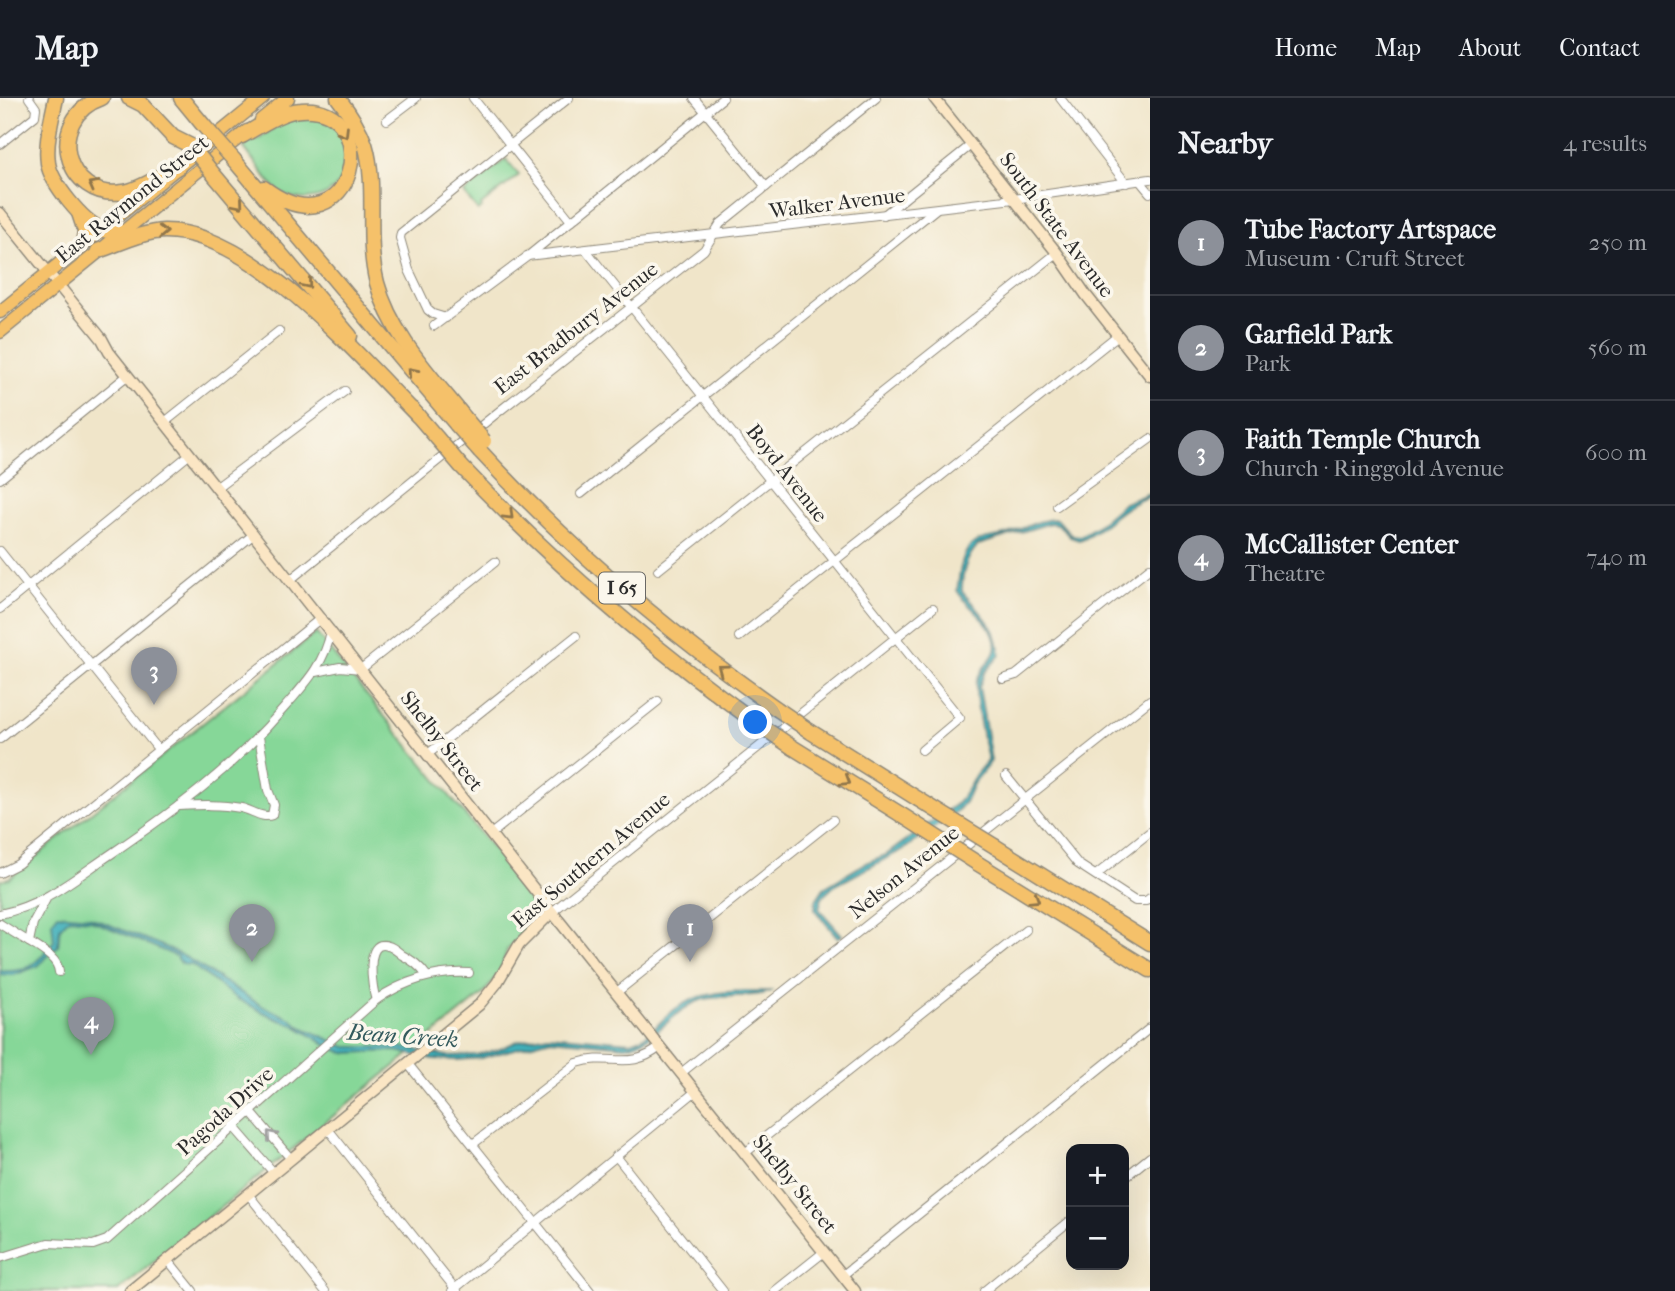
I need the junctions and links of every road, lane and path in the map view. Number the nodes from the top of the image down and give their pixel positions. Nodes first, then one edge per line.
1 (29, 98) edge
2 (56, 98) edge
3 (102, 98) edge
4 (129, 98) edge
5 (150, 98) edge
6 (181, 98) edge
7 (263, 98) edge
8 (288, 98) edge
9 (338, 98) edge
10 (416, 98) edge
11 (473, 98) edge
12 (569, 98) edge
13 (694, 98) edge
14 (723, 98) edge
15 (876, 98) edge
16 (934, 98) edge
17 (1060, 98) edge
18 (706, 112) junction
19 (387, 120) dead end
20 (242, 135) junction
21 (186, 143) junction
22 (0, 144) edge
23 (510, 145) junction
24 (971, 145) junction
25 (178, 167) junction
26 (246, 174) junction
27 (1150, 179) edge
28 (1140, 181) junction
29 (1126, 183) junction
30 (766, 187) junction
31 (1150, 193) edge
32 (1014, 200) junction
33 (77, 209) junction
34 (936, 209) junction
35 (0, 213) edge
36 (884, 215) junction
37 (571, 221) junction
38 (101, 229) junction
39 (122, 232) junction
40 (713, 236) junction
41 (83, 244) junction
42 (586, 250) junction
43 (98, 251) junction
44 (1057, 253) junction
45 (527, 256) junction
46 (48, 272) junction
47 (58, 283) junction
48 (632, 307) junction
49 (0, 312) edge
50 (446, 318) junction
51 (434, 326) dead end
52 (279, 331) dead end
53 (0, 332) edge
54 (1118, 335) junction
55 (128, 375) junction
56 (1150, 376) edge
57 (345, 391) dead end
58 (704, 396) junction
59 (418, 416) junction
60 (460, 421) junction
61 (165, 422) junction
62 (1150, 439) edge
63 (190, 454) junction
64 (0, 479) edge
65 (771, 481) junction
66 (217, 487) junction
67 (581, 494) dead end
68 (1057, 506) dead end
69 (254, 534) junction
70 (0, 551) edge
71 (834, 561) junction
72 (495, 562) dead end
73 (1150, 568) edge
74 (659, 570) dead end
75 (290, 580) junction
76 (28, 586) junction
77 (933, 608) dead end
78 (0, 609) edge
79 (321, 618) junction
80 (331, 632) junction
81 (576, 636) dead end
82 (739, 637) dead end
83 (896, 638) junction
84 (91, 665) junction
85 (360, 669) junction
86 (315, 673) junction
87 (1003, 678) dead end
88 (1150, 699) edge
89 (659, 701) dead end
90 (259, 737) junction
91 (0, 739) edge
92 (158, 749) junction
93 (922, 750) dead end
94 (428, 754) junction
95 (1006, 776) dead end
96 (1024, 799) junction
97 (179, 806) junction
98 (833, 820) dead end
99 (1150, 832) edge
100 (491, 834) junction
101 (0, 873) edge
102 (1096, 875) junction
103 (1150, 898) edge
104 (46, 899) junction
105 (552, 912) junction
106 (0, 914) edge
107 (0, 924) edge
108 (1026, 929) dead end
109 (1150, 943) edge
110 (32, 944) junction
111 (1150, 970) edge
112 (59, 972) dead end
113 (469, 973) dead end
114 (427, 976) junction
115 (617, 992) junction
116 (376, 1000) junction
117 (1150, 1028) edge
118 (658, 1044) junction
119 (411, 1062) junction
120 (681, 1073) junction
121 (696, 1091) junction
122 (250, 1111) junction
123 (233, 1126) junction
124 (328, 1129) junction
125 (472, 1144) junction
126 (745, 1153) junction
127 (616, 1156) junction
128 (1150, 1157) edge
129 (291, 1159) junction
130 (274, 1173) junction
131 (1129, 1174) edge
132 (248, 1194) junction
133 (535, 1223) junction
134 (1066, 1224) edge
135 (824, 1252) junction
136 (0, 1258) edge
137 (168, 1260) junction
138 (843, 1275) junction
139 (455, 1290) edge
140 (130, 1291) edge
141 (193, 1291) edge
142 (325, 1291) edge
143 (590, 1291) edge
144 (723, 1291) edge
145 (775, 1291) edge
146 (855, 1291) edge
147 (984, 1291) edge

1 - 22 street
2 - 33 highway
25 -> 3 highway
4 - 21 highway
5 - 21 highway, I 65
6 - 26 highway, I 65, bridge
7 - 25 main road, East Raymond Street
8 - 20 main road, East Raymond Street
9 - 60 highway
10 - 19 street
11 - 23 street
12 - 23 street
13 - 18 street
14 - 18 street
15 - 30 street, East Bradbury Avenue
16 - 24 main road, South State Avenue
17 - 29 street
18 - 30 street
18 - 37 street
20 -> 26 highway
20 - 39 main road, East Raymond Street
21 -> 59 highway, I 65, bridge
23 - 37 street
23 - 50 street
24 - 32 main road, South State Avenue
24 - 36 street
25 - 38 main road, East Raymond Street
60 -> 26 highway, I 65
27 - 28 street, Walker Avenue
28 - 29 street, Walker Avenue
28 - 31 street
29 - 32 street, Walker Avenue
30 - 40 street, East Bradbury Avenue
32 - 34 street, Walker Avenue
32 - 44 main road, South State Avenue
33 - 38 highway
33 - 41 highway
34 - 36 street, Walker Avenue
34 - 58 street
35 - 46 main road, Shelby Street
36 - 40 street, Walker Avenue
37 - 45 street
38 - 39 highway
38 - 41 main road, East Raymond Street
39 - 43 main road, East Raymond Street
40 - 42 street, Walker Avenue
40 - 48 street, East Bradbury Avenue
41 - 46 main road, East Raymond Street
42 - 45 street, Walker Avenue
42 - 48 street, Boyd Avenue
43 - 47 main road, East Raymond Street
43 -> 59 highway
44 - 54 main road, South State Avenue
44 - 65 street
45 - 50 street
46 - 47 main road, Shelby Street
46 - 49 main road, East Raymond Street
47 - 53 main road, East Raymond Street
47 - 55 main road, Shelby Street
48 - 58 street, Boyd Avenue
48 - 75 street, East Bradbury Avenue
50 - 51 street
52 - 61 street
54 - 56 main road, South State Avenue
54 - 71 street
55 - 61 main road, Shelby Street
55 - 64 street
57 - 66 street
58 - 65 street, Boyd Avenue
58 - 67 street
59 -> 111 highway, I 65, bridge
109 -> 60 highway, I 65, bridge
61 - 63 main road, Shelby Street
62 - 68 street
63 - 66 main road, Shelby Street
63 - 76 street
65 - 71 street, Boyd Avenue
65 - 74 street
66 - 69 main road, Shelby Street
69 - 75 main road, Shelby Street
69 - 84 street
70 - 76 street
71 - 82 street
71 - 83 street, Boyd Avenue
72 - 85 street
73 - 87 street
75 - 79 main road, Shelby Street
76 - 78 street
76 - 84 street
77 - 83 street, East Southern Avenue
79 - 80 main road, Shelby Street
79 - 92 street
80 - 85 main road, Shelby Street
80 - 86 street
81 - 94 street
83 - 93 street, Boyd Avenue
83 - 105 street, East Southern Avenue
84 - 91 street
84 - 92 street
85 - 86 street
85 - 94 main road, Shelby Street
86 - 90 street
88 - 96 street, Nelson Avenue
89 - 100 street
90 - 97 street
90 - 97 street
92 - 101 street
94 - 100 main road, Shelby Street
95 - 96 street
96 - 102 street
96 - 120 street, Nelson Avenue
97 - 104 street
98 - 115 street
99 - 102 street
100 - 105 main road, Shelby Street
102 - 103 street
104 - 106 street
104 - 110 street
105 - 115 main road, Shelby Street
105 - 119 main road, East Southern Avenue
107 - 110 street
108 - 126 street
110 - 112 street
113 - 114 street, Pagoda Drive
114 - 116 street, Pagoda Drive
114 - 116 street
115 - 118 main road, Shelby Street
116 - 122 street, Pagoda Drive
117 - 138 street
118 - 120 main road, Shelby Street
118 - 125 street
119 - 124 main road, East Southern Avenue
119 - 125 street
120 - 121 main road, Shelby Street
121 - 126 main road, Shelby Street
121 - 127 street
122 - 123 street, Pagoda Drive
129 -> 122 street
123 - 130 street
123 - 136 street, Pagoda Drive
124 - 129 main road, East Southern Avenue
124 - 139 street
125 - 133 street
126 - 135 main road, Shelby Street
127 - 133 street
127 - 144 street
128 - 131 street
129 - 130 main road, East Southern Avenue
130 - 132 main road, East Southern Avenue
132 - 137 main road, East Southern Avenue
132 - 142 street
133 - 139 street
133 - 143 street
134 - 147 street
135 - 138 main road, Shelby Street
135 - 145 street
137 - 140 main road, East Southern Avenue
137 - 141 street
138 - 146 main road, Shelby Street

